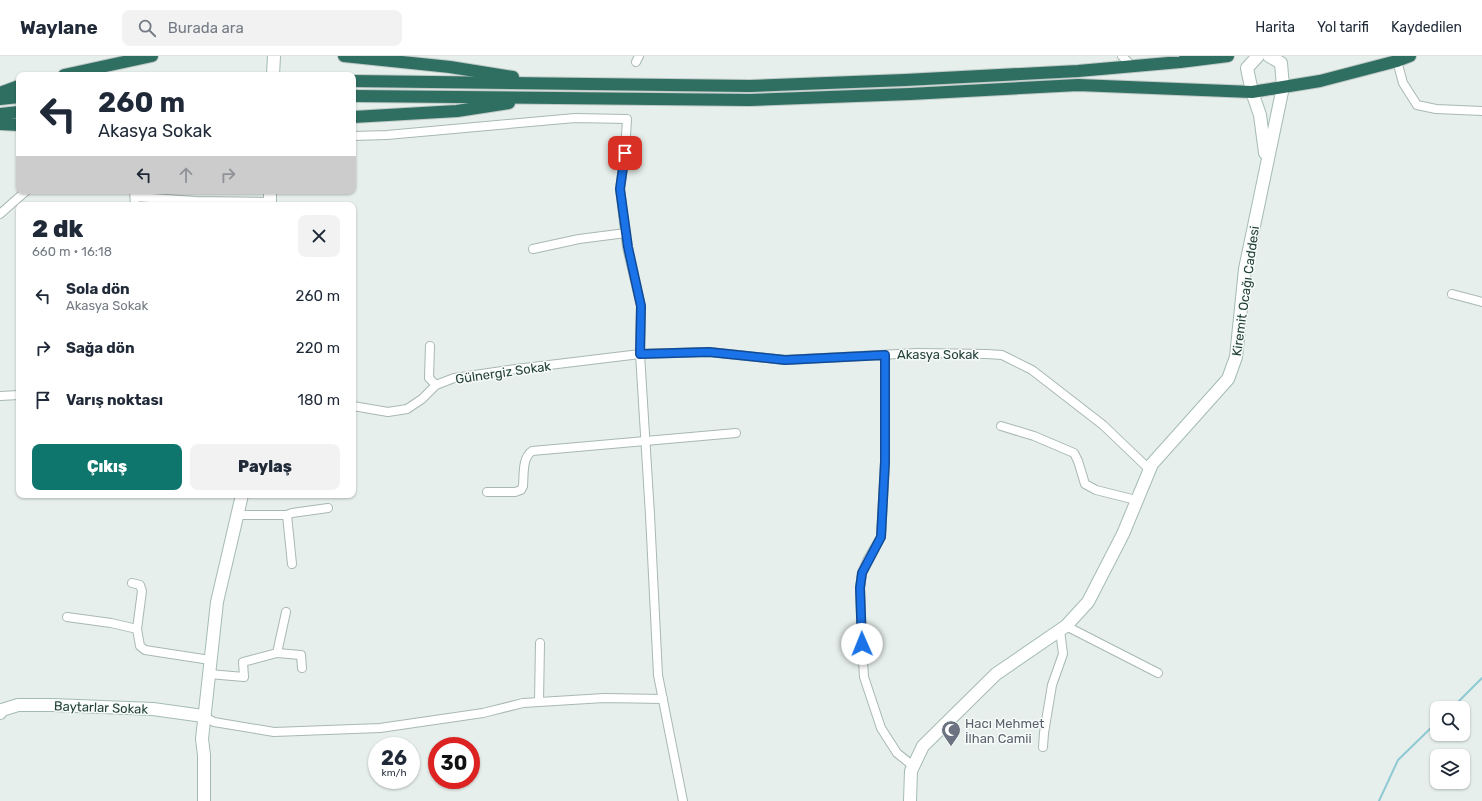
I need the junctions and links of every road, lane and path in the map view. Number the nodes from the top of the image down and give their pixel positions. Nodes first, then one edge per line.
1 (152, 56) edge
2 (274, 56) edge
3 (344, 56) edge
4 (1122, 56) edge
5 (1228, 56) edge
6 (1258, 56) edge
7 (1270, 56) edge
8 (1410, 56) edge
9 (1397, 61) junction
10 (1132, 66) junction
11 (78, 72) edge
12 (273, 72) edge
13 (356, 81) edge
14 (572, 84) junction
15 (1283, 86) junction
16 (16, 87) edge
17 (1252, 92) junction
18 (0, 93) edge
19 (356, 96) edge
20 (16, 97) edge
21 (571, 98) junction
22 (0, 99) edge
23 (1482, 111) edge
24 (16, 112) edge
25 (0, 114) edge
26 (356, 117) edge
27 (0, 124) edge
28 (16, 125) edge
29 (356, 136) edge
30 (1267, 162) junction
31 (23, 194) edge
32 (135, 198) edge
33 (270, 199) edge
34 (183, 202) edge
35 (214, 202) edge
36 (0, 214) edge
37 (626, 233) junction
38 (533, 249) dead end
39 (1452, 294) dead end
40 (1482, 302) edge
41 (430, 346) dead end
42 (640, 354) junction
43 (885, 355) junction
44 (436, 385) junction
45 (16, 395) edge
46 (0, 396) edge
47 (356, 407) edge
48 (1001, 426) dead end
49 (736, 433) dead end
50 (646, 441) junction
51 (1149, 469) junction
52 (487, 492) dead end
53 (241, 498) edge
54 (1136, 500) junction
55 (328, 508) dead end
56 (238, 515) junction
57 (287, 515) junction
58 (292, 564) dead end
59 (132, 583) dead end
60 (286, 612) dead end
61 (68, 617) dead end
62 (137, 628) junction
63 (1063, 628) junction
64 (540, 643) dead end
65 (277, 653) junction
66 (210, 660) junction
67 (302, 668) dead end
68 (1158, 673) dead end
69 (209, 674) junction
70 (663, 699) junction
71 (539, 702) junction
72 (0, 713) edge
73 (203, 716) junction
74 (1043, 747) dead end
75 (913, 766) junction
76 (204, 801) edge
77 (683, 801) edge
78 (910, 801) edge

1 - 11 highway
2 - 12 street
3 - 14 highway
4 - 10 street
5 - 10 highway
6 - 17 street
7 - 15 street, Kiremit Ocağı Caddesi
8 - 9 highway
9 - 15 highway
9 - 23 street
10 - 14 highway
13 - 14 highway
15 - 17 highway
15 - 30 street, Kiremit Ocağı Caddesi
16 - 18 highway
17 - 21 highway
17 - 30 street
19 - 21 highway
20 - 22 highway
21 - 26 highway
24 - 25 highway
27 - 28 highway
29 - 37 street
30 - 51 street, Kiremit Ocağı Caddesi
31 - 36 street
32 - 34 street
33 - 35 street
37 - 38 street
37 - 42 street
39 - 40 street
41 - 44 street
42 - 43 street, Akasya Sokak
42 - 44 street, Gülnergiz Sokak
42 - 50 street
43 - 51 street, Akasya Sokak
43 - 75 street
44 - 47 street, Gülnergiz Sokak
45 - 46 street
48 - 54 street
49 - 50 street
50 - 52 street
50 - 70 street
51 - 54 street, Kiremit Ocağı Caddesi
53 - 56 street
54 - 63 street, Kiremit Ocağı Caddesi
55 - 57 street
56 - 57 street
56 - 66 street
57 - 58 street
59 - 62 street
60 - 65 street
61 - 62 street
62 - 66 street
63 - 68 street
63 - 74 street
63 - 75 street, Kiremit Ocağı Caddesi
64 - 71 street
65 - 67 street
65 - 69 street
66 - 69 street
69 - 73 street
70 - 71 street
70 - 77 street
71 - 73 street
72 - 73 street, Baytarlar Sokak
73 - 76 street
75 - 78 street, Kiremit Ocağı Caddesi

